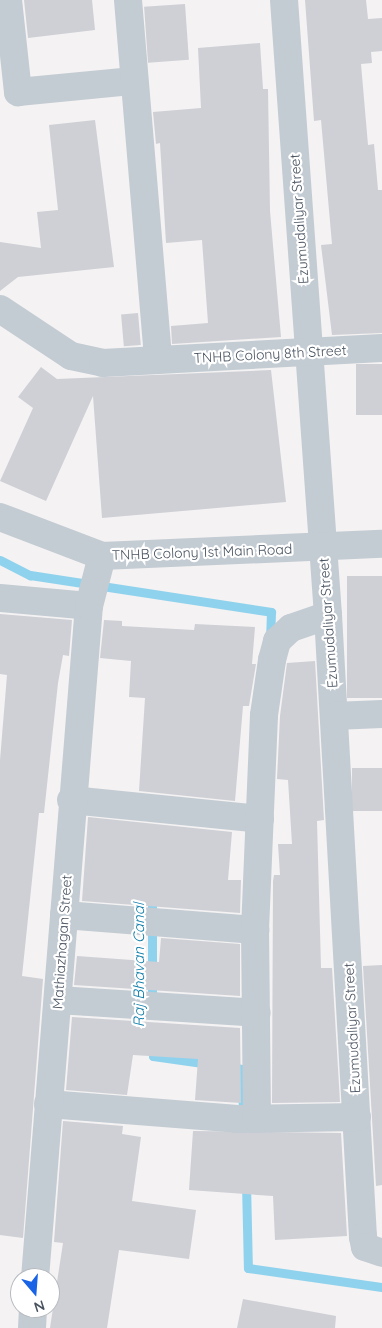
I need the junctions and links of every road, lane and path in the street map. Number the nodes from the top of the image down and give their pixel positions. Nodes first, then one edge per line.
1 (8, 0) edge
2 (128, 0) edge
3 (284, 0) edge
4 (133, 81) junction
5 (0, 309) edge
6 (382, 348) edge
7 (308, 352) junction
8 (158, 360) junction
9 (0, 517) edge
10 (382, 544) edge
11 (324, 548) junction
12 (100, 563) junction
13 (0, 598) edge
14 (90, 602) junction
15 (328, 615) junction
16 (382, 714) edge
17 (334, 716) junction
18 (71, 800) junction
19 (260, 819) junction
20 (64, 915) junction
21 (255, 930) junction
22 (58, 1000) junction
23 (257, 1013) junction
24 (48, 1104) junction
25 (357, 1117) junction
26 (257, 1119) junction
27 (374, 1250) edge
28 (36, 1268) edge

1 - 4 street
2 - 4 street
3 - 7 street, Ezumudaliyar Street
4 - 8 street
5 - 8 street, TNHB Colony 8th Street
6 - 7 street, TNHB Colony 8th Street
7 - 8 street, TNHB Colony 8th Street
7 - 11 street, Ezumudaliyar Street
9 - 12 street, TNHB Colony 1st Main Road
10 - 11 street, TNHB Colony 1st Main Road
11 - 12 street, TNHB Colony 1st Main Road
11 - 15 street, Ezumudaliyar Street
12 - 14 street, Mathiazhagan Street
13 - 14 street
14 - 18 street, Mathiazhagan Street
15 - 17 street, Ezumudaliyar Street
15 - 19 street
16 - 17 street
17 - 25 street, Ezumudaliyar Street
18 - 19 street
18 - 20 street, Mathiazhagan Street
19 - 21 street
20 - 21 street
20 - 22 street, Mathiazhagan Street
21 - 23 street
22 - 23 street
22 - 24 street, Mathiazhagan Street
23 - 26 street
24 - 26 street
24 - 28 street, Mathiazhagan Street
25 - 26 street
25 - 27 street, Ezumudaliyar Street

